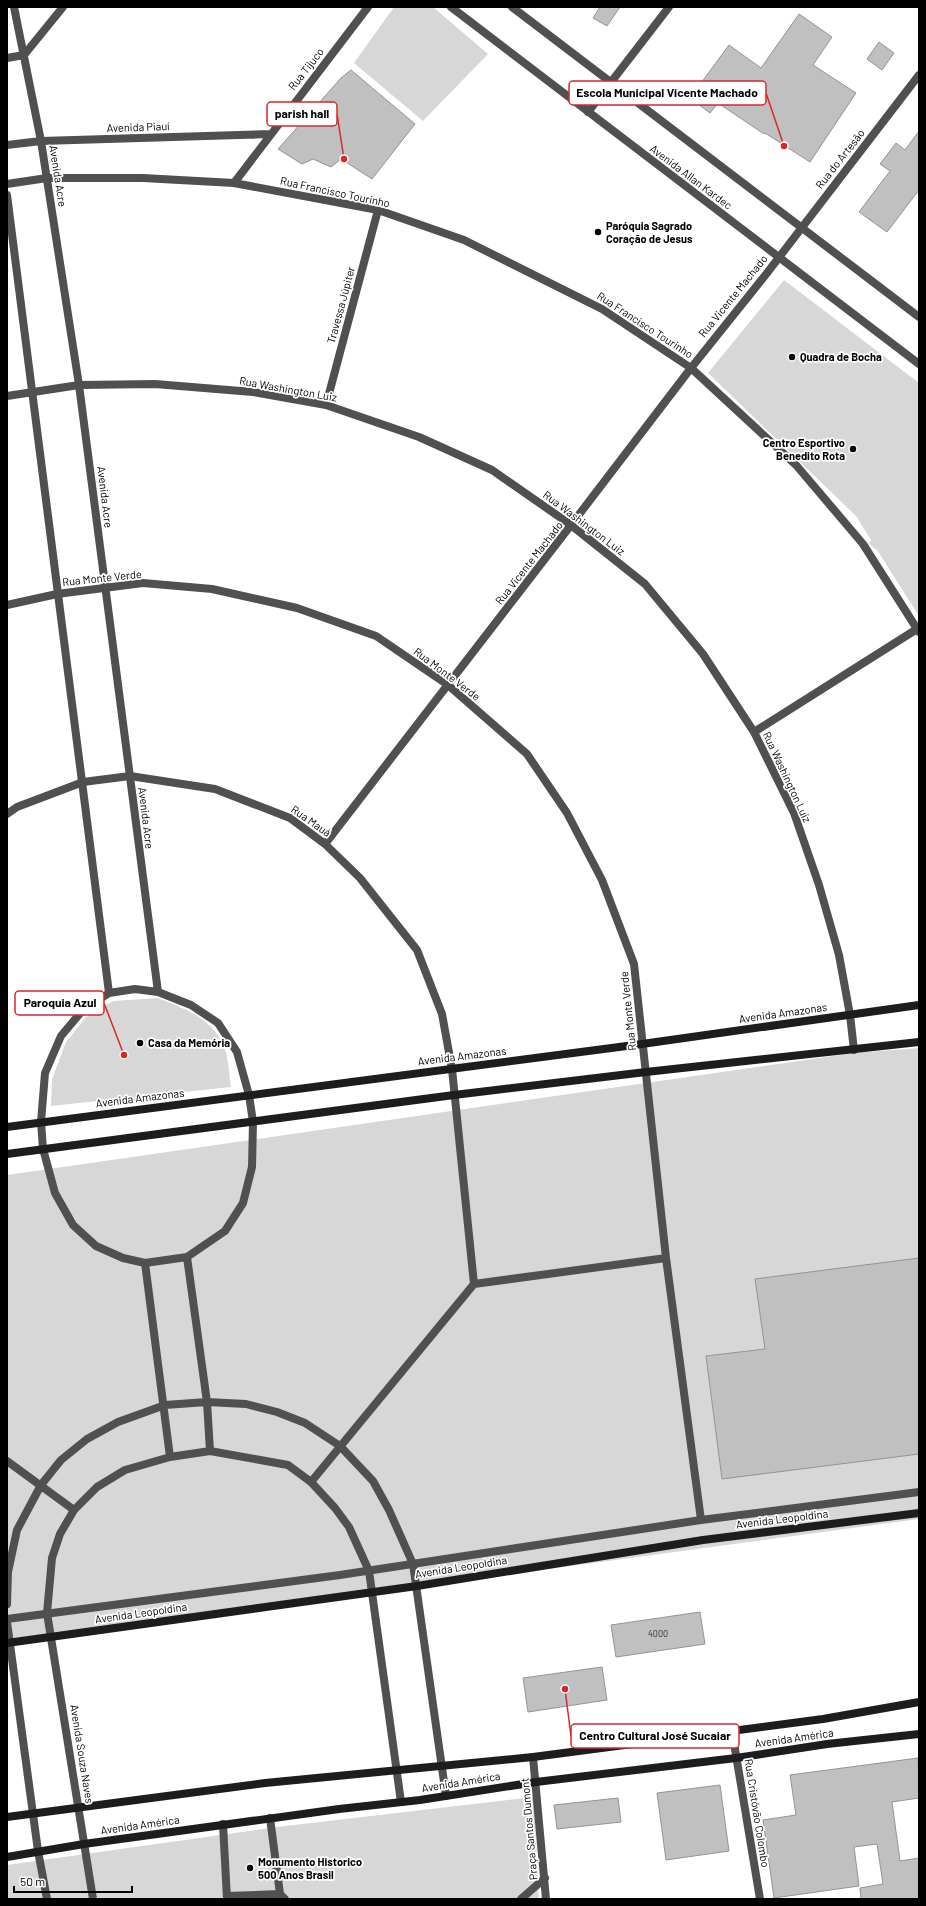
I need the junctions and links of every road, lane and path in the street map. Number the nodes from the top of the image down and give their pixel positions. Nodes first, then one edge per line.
1 (14, 7) edge
2 (63, 7) edge
3 (368, 7) edge
4 (451, 7) edge
5 (512, 7) edge
6 (669, 7) edge
7 (24, 55) junction
8 (7, 58) edge
9 (919, 75) edge
10 (611, 82) junction
11 (588, 112) junction
12 (270, 134) junction
13 (41, 141) junction
14 (7, 145) edge
15 (47, 178) junction
16 (234, 183) junction
17 (7, 184) edge
18 (7, 194) edge
19 (378, 210) junction
20 (801, 228) junction
21 (779, 257) junction
22 (919, 317) edge
23 (919, 364) edge
24 (690, 368) junction
25 (79, 385) junction
26 (32, 391) junction
27 (7, 396) edge
28 (326, 405) junction
29 (572, 525) junction
30 (105, 587) junction
31 (57, 594) junction
32 (7, 605) edge
33 (918, 630) edge
34 (448, 685) junction
35 (754, 732) junction
36 (130, 776) junction
37 (83, 782) junction
38 (7, 814) edge
39 (325, 844) junction
40 (158, 992) junction
41 (109, 993) junction
42 (919, 1005) edge
43 (850, 1015) junction
44 (919, 1042) edge
45 (642, 1044) junction
46 (854, 1050) junction
47 (452, 1069) junction
48 (646, 1072) junction
49 (249, 1095) junction
50 (454, 1095) junction
51 (41, 1122) junction
52 (253, 1122) junction
53 (7, 1127) edge
54 (43, 1149) junction
55 (7, 1154) edge
56 (187, 1257) junction
57 (666, 1258) junction
58 (145, 1263) junction
59 (474, 1284) junction
60 (207, 1402) junction
61 (164, 1405) junction
62 (340, 1446) junction
63 (210, 1451) junction
64 (170, 1457) junction
65 (7, 1461) edge
66 (311, 1482) junction
67 (40, 1485) junction
68 (919, 1492) edge
69 (74, 1510) junction
70 (919, 1513) edge
71 (701, 1520) junction
72 (414, 1564) junction
73 (369, 1571) junction
74 (417, 1586) junction
75 (372, 1591) junction
76 (7, 1604) edge
77 (47, 1613) junction
78 (7, 1619) edge
79 (7, 1622) edge
80 (51, 1637) junction
81 (8, 1643) edge
82 (919, 1702) edge
83 (732, 1731) junction
84 (919, 1734) edge
85 (533, 1756) junction
86 (736, 1758) junction
87 (441, 1765) junction
88 (397, 1770) junction
89 (536, 1782) junction
90 (446, 1796) junction
91 (401, 1802) junction
92 (79, 1807) junction
93 (33, 1814) junction
94 (7, 1817) edge
95 (270, 1818) junction
96 (223, 1824) junction
97 (84, 1844) junction
98 (38, 1851) junction
99 (7, 1857) edge
100 (545, 1878) junction
101 (282, 1896) edge
102 (227, 1898) edge
103 (47, 1899) edge
104 (93, 1899) edge
105 (521, 1899) edge
106 (546, 1899) edge
107 (760, 1899) edge

1 - 7 street, Avenida Acre
2 - 7 street
3 - 12 street, Rua Tijuco
4 - 11 street, Avenida Allan Kardec
5 - 10 street
6 - 10 street
7 - 8 street
7 - 13 street, Avenida Acre
9 - 20 street, Rua do Artesão
10 - 11 street
10 - 20 street
11 - 21 street, Avenida Allan Kardec
12 - 13 street, Avenida Piauí
12 - 16 street, Rua Tijuco
13 - 14 street, Avenida Piauí
13 - 15 street, Avenida Acre
15 - 16 street
15 - 17 street
15 - 25 street, Avenida Acre
16 - 19 street, Rua Francisco Tourinho
18 - 26 street
19 - 24 street, Rua Francisco Tourinho
19 - 28 street, Travessa Júpiter
20 - 21 street, Rua do Artesão
20 - 22 street
21 - 23 street, Avenida Allan Kardec
21 - 24 street, Rua Vicente Machado
24 - 29 street, Rua Vicente Machado
24 - 33 street, Rua Francisco Tourinho
25 - 26 street, Rua Washington Luiz
25 - 28 street, Rua Washington Luiz
25 - 30 street, Avenida Acre
26 - 27 street, Rua Washington Luiz
26 - 31 street
28 - 29 street, Rua Washington Luiz
29 - 34 street, Rua Vicente Machado
29 - 35 street, Rua Washington Luiz
30 - 31 street, Rua Monte Verde
30 - 34 street, Rua Monte Verde
30 - 36 street, Avenida Acre
31 - 32 street, Rua Monte Verde
31 - 37 street
33 - 35 street
34 - 39 street, Rua Vicente Machado
34 - 45 street, Rua Monte Verde
35 - 43 street, Rua Washington Luiz
36 - 37 street, Rua Mauá
36 - 39 street, Rua Mauá
36 - 40 street, Avenida Acre
37 - 38 street, Rua Mauá
37 - 41 street
39 - 47 street, Rua Mauá
40 - 41 street
40 - 49 street
41 - 51 street
42 - 43 main road, Avenida Amazonas
43 - 45 main road, Avenida Amazonas
43 - 46 street, Rua Washington Luiz
44 - 46 main road
45 - 47 main road, Avenida Amazonas
45 - 48 street, Rua Monte Verde
46 - 48 main road
47 - 49 main road, Avenida Amazonas
47 - 50 street, Rua Mauá
48 - 50 main road
48 - 57 street, Rua Monte Verde
49 - 51 main road, Avenida Amazonas
49 - 52 street
50 - 52 main road
50 - 59 street, Rua Mauá
51 - 53 main road, Avenida Amazonas
51 - 54 street
52 - 54 main road
52 - 56 street
54 - 55 main road
54 - 58 street
56 - 58 street
56 - 60 street
57 - 59 street
57 - 71 street, Rua Monte Verde
58 - 61 street
59 - 62 street
60 - 61 street
60 - 62 street
60 - 63 street
61 - 64 street
61 - 67 street
62 - 66 street
62 - 72 street
63 - 64 street, Avenida Souza Naves
63 - 66 street, Avenida Souza Naves
64 - 69 street, Avenida Souza Naves
65 - 67 street
66 - 73 street, Avenida Souza Naves
67 - 69 street
67 - 76 street
68 - 71 street
69 - 77 street, Avenida Souza Naves
70 - 74 main road, Avenida Leopoldina
71 - 72 street
72 - 73 street
72 - 74 street
73 - 75 street, Avenida Souza Naves
73 - 77 street
74 - 75 main road, Avenida Leopoldina
74 - 87 street
75 - 80 main road, Avenida Leopoldina
75 - 88 street, Avenida Souza Naves
77 - 78 street
77 - 80 street, Avenida Souza Naves
79 - 81 street
80 - 81 main road, Avenida Leopoldina
80 - 92 street, Avenida Souza Naves
81 - 93 street
82 - 83 main road, Avenida América
83 - 85 main road, Avenida América
83 - 86 street, Rua Cristóvão Colombo
84 - 86 main road, Avenida América
85 - 87 main road, Avenida América
85 - 89 street, Praça Santos Dumont
86 - 89 main road, Avenida América
86 - 107 street, Rua Cristóvão Colombo
87 - 88 main road, Avenida América
87 - 90 street
88 - 91 street, Avenida Souza Naves
88 - 92 main road, Avenida América
89 - 90 main road, Avenida América
89 - 100 street, Praça Santos Dumont
90 - 91 main road, Avenida América
91 - 95 main road, Avenida América
92 - 93 main road, Avenida América
92 - 97 street, Avenida Souza Naves
93 - 94 main road, Avenida América
93 - 98 street
95 - 96 main road, Avenida América
95 - 101 street
96 - 97 main road, Avenida América
96 - 102 street
97 - 98 main road, Avenida América
97 - 104 street, Avenida Souza Naves
98 - 99 main road, Avenida América
98 - 103 street
100 - 105 street
100 - 106 street, Praça Santos Dumont
101 - 102 street

